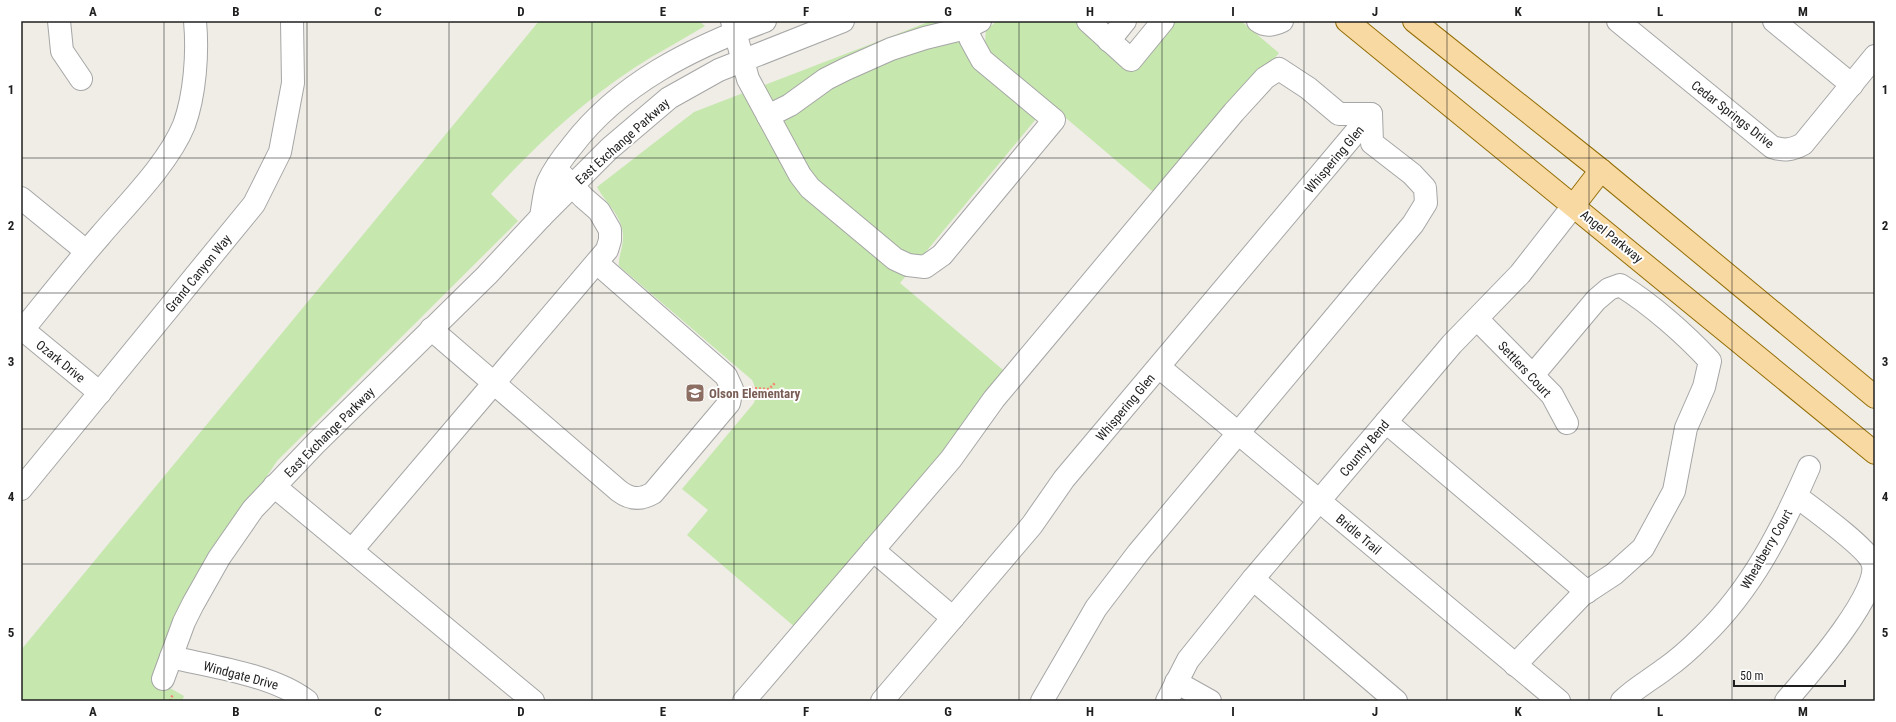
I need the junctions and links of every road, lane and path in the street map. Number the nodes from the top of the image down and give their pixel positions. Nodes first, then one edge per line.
1 (59, 21) edge
2 (195, 21) edge
3 (292, 21) edge
4 (765, 21) edge
5 (843, 21) edge
6 (1088, 21) edge
7 (1125, 21) edge
8 (1162, 21) edge
9 (1258, 21) edge
10 (1281, 21) edge
11 (1347, 21) edge
12 (1397, 21) edge
13 (1414, 21) edge
14 (1618, 21) edge
15 (1774, 21) edge
16 (970, 23) edge
17 (734, 27) edge
18 (1109, 41) junction
19 (1875, 56) edge
20 (743, 60) junction
21 (1465, 62) junction
22 (81, 79) dead end
23 (1852, 85) junction
24 (1371, 114) junction
25 (768, 116) junction
26 (556, 169) junction
27 (1601, 170) junction
28 (572, 186) junction
29 (21, 198) edge
30 (1574, 205) junction
31 (541, 217) junction
32 (86, 251) junction
33 (597, 263) junction
34 (1477, 319) junction
35 (431, 329) junction
36 (22, 330) edge
37 (1159, 367) junction
38 (1534, 375) junction
39 (493, 383) junction
40 (775, 383) dead end
41 (751, 388) dead end
42 (100, 393) junction
43 (1875, 396) edge
44 (1386, 422) junction
45 (1567, 422) dead end
46 (1238, 433) junction
47 (1875, 453) edge
48 (1809, 467) dead end
49 (274, 486) junction
50 (21, 489) edge
51 (1796, 496) junction
52 (1319, 501) junction
53 (352, 550) junction
54 (873, 550) junction
55 (1253, 579) junction
56 (1587, 592) junction
57 (952, 618) junction
58 (171, 657) junction
59 (1515, 665) junction
60 (163, 679) dead end
61 (1171, 692) edge
62 (307, 701) edge
63 (533, 701) edge
64 (744, 701) edge
65 (882, 701) edge
66 (1042, 701) edge
67 (1210, 701) edge
68 (1396, 701) edge
69 (1558, 701) edge
70 (1622, 701) edge
71 (1786, 701) edge

1 - 22 street
2 - 32 street
3 - 42 street, Grand Canyon Way
4 - 17 street, East Exchange Parkway
5 - 20 street, East Exchange Parkway
6 - 18 street
7 - 18 street
8 - 18 street
9 - 10 street
11 - 30 main road, Angel Parkway
12 - 21 main road
13 - 21 main road
14 - 23 street, Cedar Springs Drive
15 - 23 street
16 - 25 street
16 - 25 street
17 - 20 street
17 - 26 street, East Exchange Parkway
19 - 23 street, Cedar Springs Drive
20 - 25 street
20 - 28 street, East Exchange Parkway
21 - 27 main road
24 - 37 street, Whispering Glen
24 - 46 street
24 - 54 street
26 - 28 street
26 - 31 street, East Exchange Parkway
27 - 30 main road
27 - 43 main road
28 - 31 street, East Exchange Parkway
28 - 33 street
29 - 32 street
30 - 34 street, Country Bend
30 - 47 main road, Angel Parkway
31 - 35 street, East Exchange Parkway
32 - 36 street
33 - 39 street
33 - 39 street
34 - 38 street, Settlers Court
34 - 44 street, Country Bend
35 - 39 street
35 - 49 street, East Exchange Parkway
36 - 42 street, Ozark Drive
37 - 46 street, Bridle Trail
37 - 57 street, Whispering Glen
38 - 45 street, Settlers Court
38 - 56 street
39 - 53 street
40 - 41 path
42 - 50 street, Grand Canyon Way
44 - 52 street, Country Bend
44 - 56 street
46 - 52 street, Bridle Trail
46 - 66 street
48 - 51 street, Wheatberry Court
49 - 53 street
49 - 58 street, East Exchange Parkway
51 - 70 street, Wheatberry Court
51 - 71 street
52 - 55 street, Country Bend
52 - 59 street, Bridle Trail
53 - 63 street
54 - 57 street
54 - 64 street
55 - 61 street, Country Bend
55 - 68 street
56 - 59 street
57 - 65 street, Whispering Glen
58 - 60 street, East Exchange Parkway
58 - 62 street, Windgate Drive
59 - 69 street, Bridle Trail
61 - 67 street

